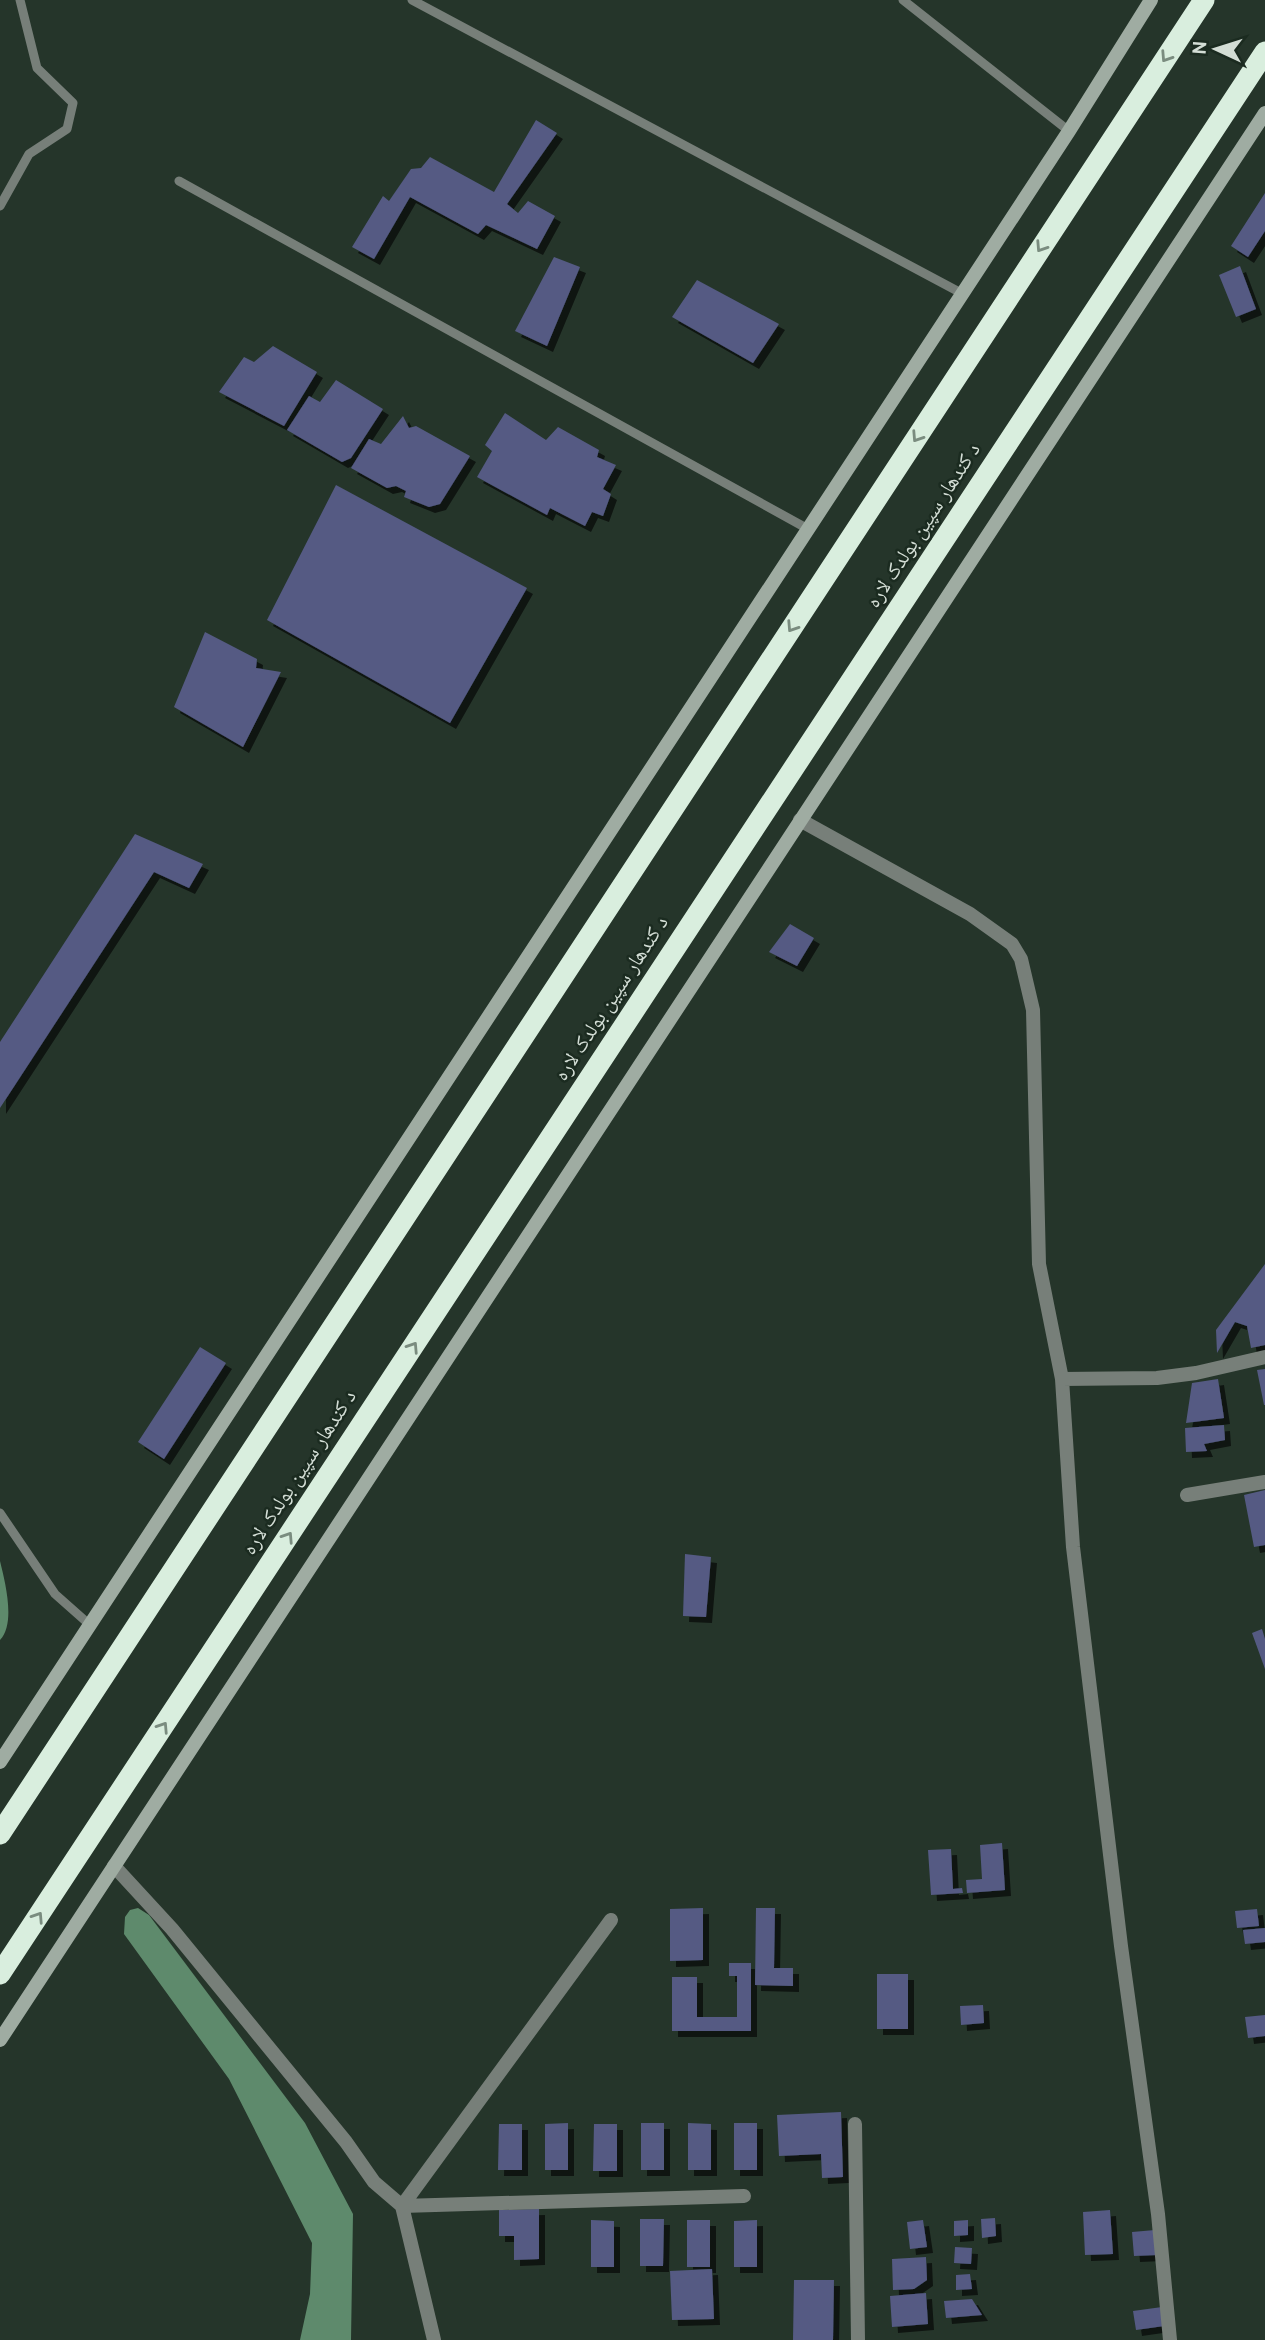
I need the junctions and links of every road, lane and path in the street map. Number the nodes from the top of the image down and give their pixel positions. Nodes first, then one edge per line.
1 (20, 0) edge
2 (412, 0) edge
3 (903, 0) edge
4 (1151, 0) edge
5 (1204, 0) edge
6 (1265, 51) edge
7 (1265, 113) edge
8 (1069, 131) junction
9 (179, 181) dead end
10 (0, 206) edge
11 (963, 294) junction
12 (808, 529) junction
13 (800, 820) junction
14 (1265, 1357) edge
15 (1062, 1379) junction
16 (1265, 1482) edge
17 (1187, 1495) dead end
18 (0, 1513) edge
19 (90, 1625) junction
20 (0, 1762) edge
21 (0, 1834) edge
22 (114, 1866) junction
23 (611, 1920) dead end
24 (0, 1974) edge
25 (0, 2040) edge
26 (855, 2123) dead end
27 (744, 2196) dead end
28 (402, 2206) junction
29 (434, 2340) edge
30 (858, 2340) edge
31 (1170, 2340) edge

1 - 10 lane
2 - 11 lane
3 - 8 lane
4 - 8 street
5 -> 21 highway
24 -> 6 highway, د کندهار سپین بولدک لاره
7 - 13 street
8 - 11 street
9 - 12 lane
11 - 12 street
12 - 19 street
13 - 15 street
13 - 22 street
14 - 15 street
15 - 31 street
16 - 17 street
18 - 19 lane
19 - 20 street
22 - 25 street
22 - 28 street
23 - 28 street
26 - 30 street
27 - 28 street
28 - 29 street

